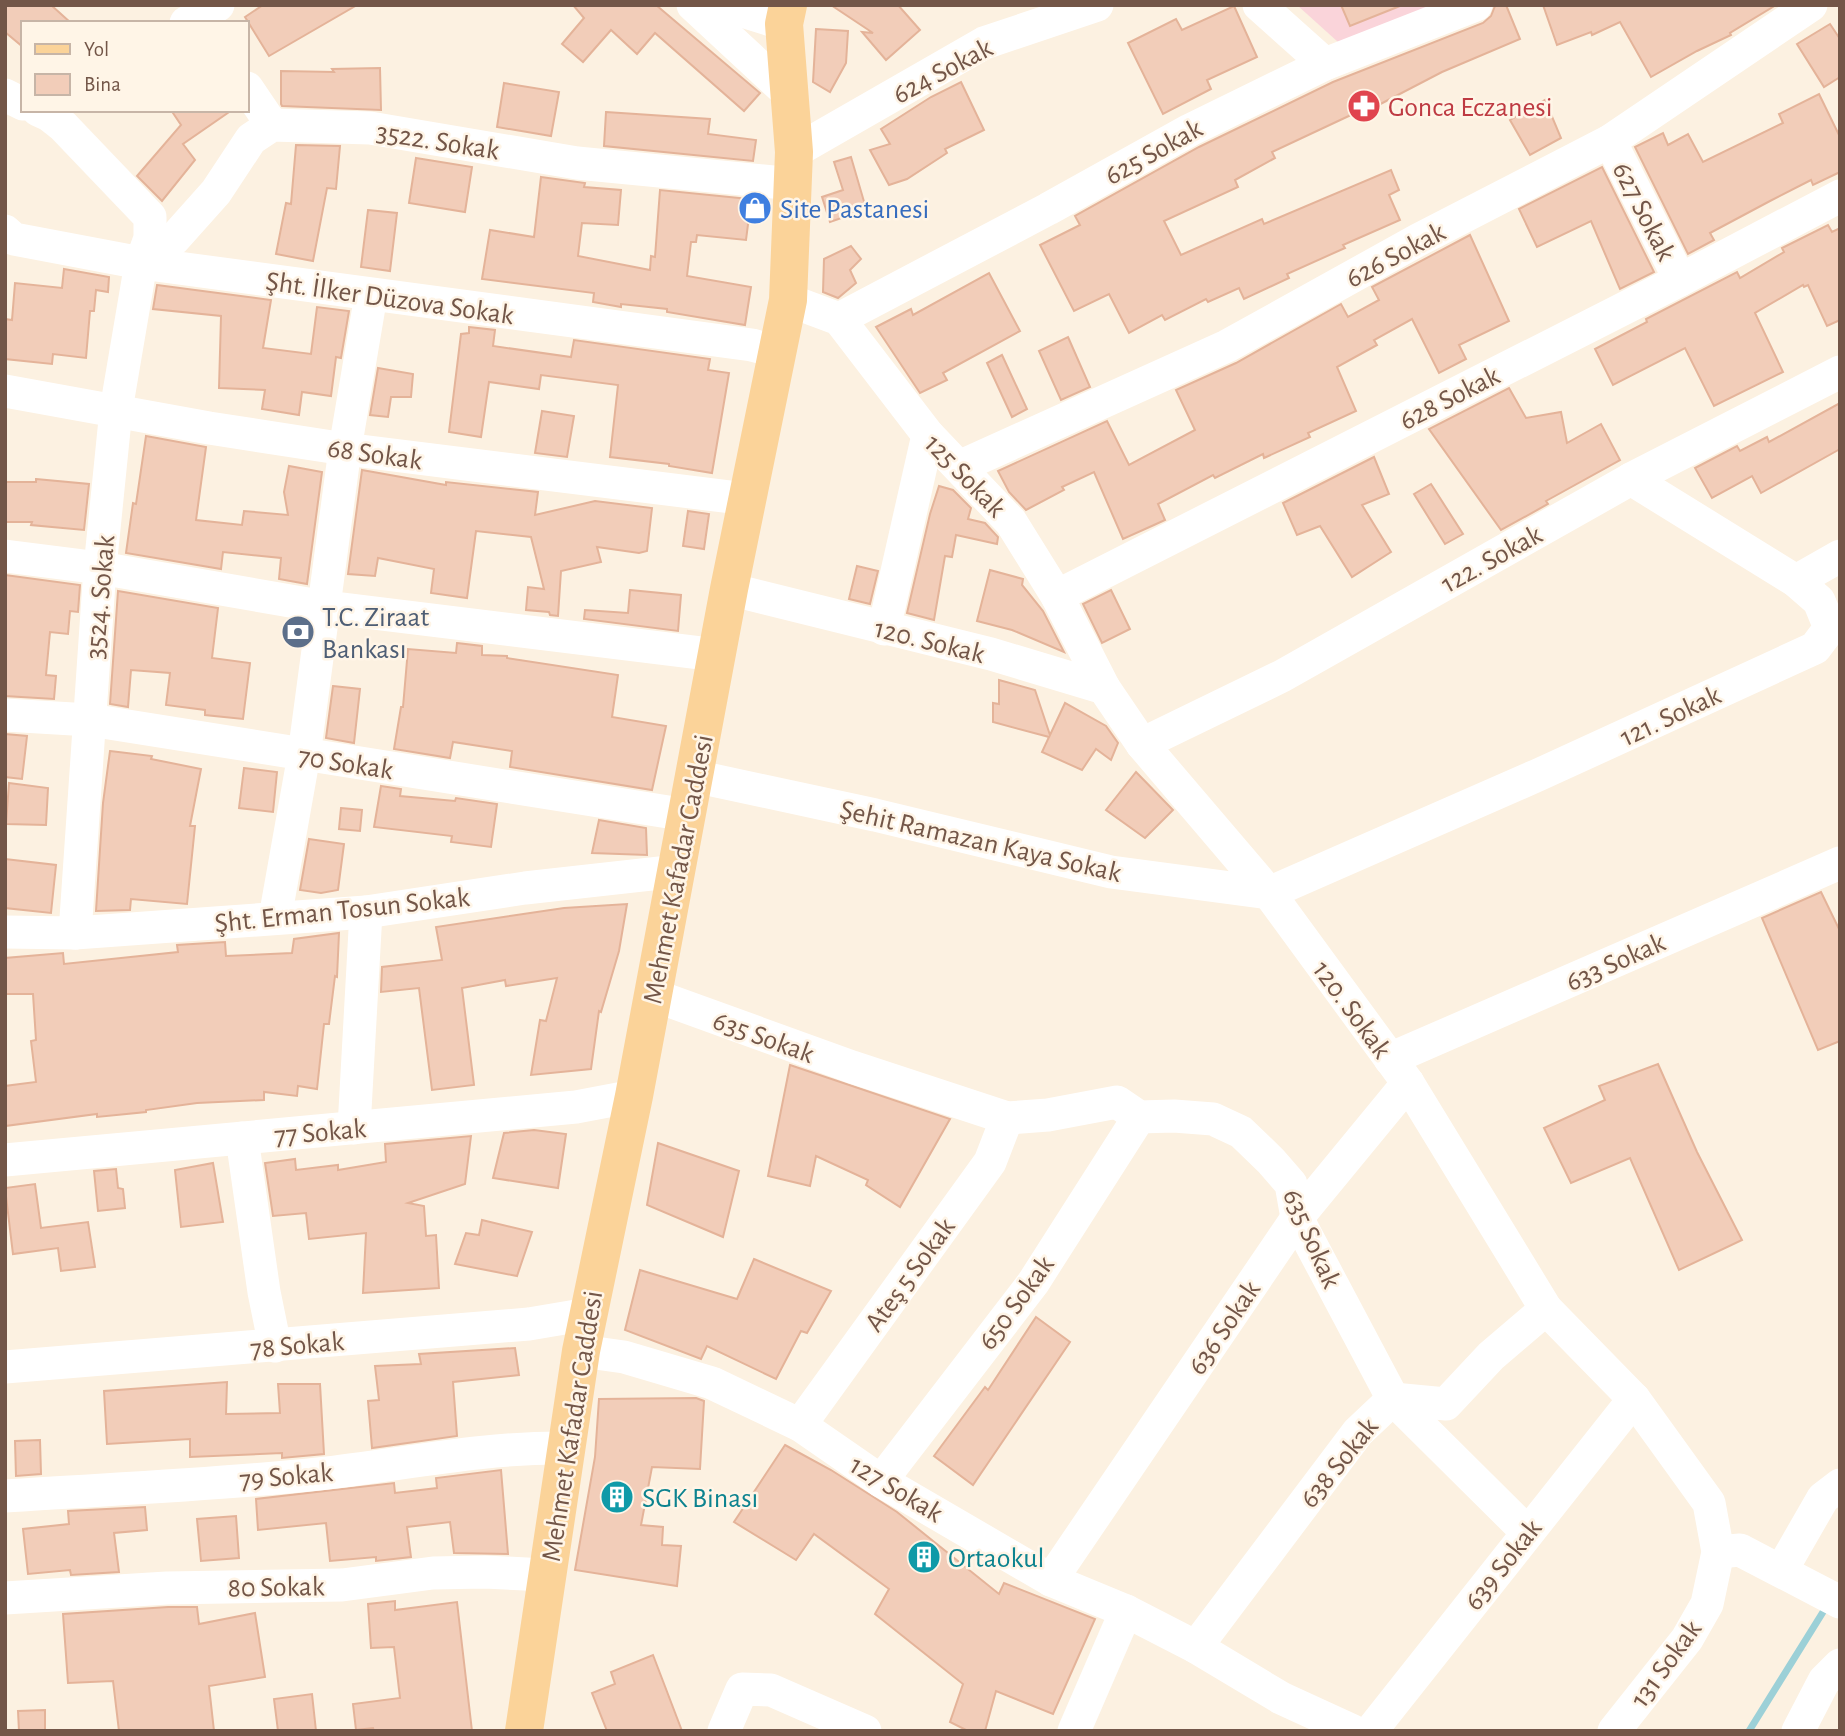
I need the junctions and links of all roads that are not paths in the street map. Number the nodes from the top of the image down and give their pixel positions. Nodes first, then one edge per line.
1 (693, 5) edge
2 (723, 5) edge
3 (1097, 5) edge
4 (1259, 5) edge
5 (1476, 5) edge
6 (1811, 5) edge
7 (786, 15) edge
8 (1325, 64) junction
9 (248, 89) edge
10 (789, 94) junction
11 (43, 112) edge
12 (272, 125) junction
13 (1610, 141) junction
14 (794, 168) junction
15 (1840, 196) edge
16 (8, 245) edge
17 (141, 263) junction
18 (1680, 281) junction
19 (371, 295) junction
20 (788, 300) junction
21 (839, 319) junction
22 (778, 352) junction
23 (1840, 372) edge
24 (5, 391) edge
25 (116, 410) junction
26 (928, 435) junction
27 (345, 449) junction
28 (959, 467) junction
29 (1631, 479) junction
30 (747, 499) junction
31 (5, 556) edge
32 (1840, 556) edge
33 (100, 568) junction
34 (1796, 581) junction
35 (729, 589) junction
36 (1057, 596) junction
37 (325, 607) junction
38 (884, 629) junction
39 (717, 655) junction
40 (1104, 688) junction
41 (5, 715) edge
42 (90, 720) junction
43 (1142, 744) junction
44 (304, 755) junction
45 (694, 776) junction
46 (687, 814) junction
47 (1840, 863) edge
48 (678, 871) junction
49 (1269, 893) junction
50 (366, 912) junction
51 (275, 918) junction
52 (5, 932) edge
53 (75, 933) junction
54 (653, 995) junction
55 (1399, 1071) junction
56 (634, 1096) junction
57 (1139, 1117) junction
58 (1007, 1118) junction
59 (354, 1128) junction
60 (242, 1138) junction
61 (5, 1160) edge
62 (1297, 1218) junction
63 (1546, 1309) junction
64 (584, 1333) junction
65 (275, 1346) junction
66 (5, 1367) edge
67 (1393, 1399) junction
68 (1634, 1399) junction
69 (800, 1425) junction
70 (566, 1448) junction
71 (881, 1481) junction
72 (1840, 1485) edge
73 (5, 1496) edge
74 (1527, 1532) junction
75 (1718, 1552) junction
76 (1781, 1571) junction
77 (546, 1574) junction
78 (1051, 1580) junction
79 (5, 1598) edge
80 (1840, 1602) edge
81 (1126, 1611) junction
82 (1195, 1647) junction
83 (1840, 1665) edge
84 (524, 1731) edge
85 (724, 1731) edge
86 (864, 1731) edge
87 (1074, 1731) edge
88 (1353, 1731) edge
89 (1371, 1731) edge
90 (1614, 1731) edge
91 (1798, 1731) edge

1 - 10 street
2 - 7 street
3 - 14 street, 624 Sokak
4 - 8 street
5 - 8 street, 625 Sokak
6 - 13 street, 626 Sokak
7 - 10 main road, Mehmet Kafadar Caddesi
8 - 21 street, 625 Sokak
9 - 12 street
10 - 14 main road, Mehmet Kafadar Caddesi
11 - 17 street, 3524. Sokak
12 - 14 street, 3522. Sokak
12 - 17 street
13 - 18 street, 627 Sokak
13 - 28 street, 626 Sokak
14 - 20 main road, Mehmet Kafadar Caddesi
15 - 18 street, 628 Sokak
16 - 17 street, Şht. İlker Düzova Sokak
17 - 19 street, Şht. İlker Düzova Sokak
17 - 25 street, 3524. Sokak
18 - 36 street, 628 Sokak
19 - 22 street, Şht. İlker Düzova Sokak
19 - 27 street
20 - 21 street
20 - 22 main road, Mehmet Kafadar Caddesi
21 - 26 street, 125 Sokak
22 - 30 main road, Mehmet Kafadar Caddesi
23 - 29 street, 122. Sokak
24 - 25 street, 68 Sokak
25 - 27 street, 68 Sokak
25 - 33 street, 3524. Sokak
26 - 28 street, 125 Sokak
26 - 38 street
27 - 30 street, 68 Sokak
27 - 37 street
28 - 36 street, 125 Sokak
29 - 34 street, 121. Sokak
29 - 43 street, 122. Sokak
30 - 35 main road, Mehmet Kafadar Caddesi
31 - 33 street
32 - 34 street
33 - 37 street
33 - 42 street, 3524. Sokak
34 - 49 street, 121. Sokak
35 - 38 street, 120. Sokak
35 - 39 main road, Mehmet Kafadar Caddesi
36 - 40 street, 125 Sokak
37 - 39 street
37 - 44 street
38 - 40 street, 120. Sokak
39 - 45 main road, Mehmet Kafadar Caddesi
40 - 43 street, 120. Sokak
41 - 42 street, 70 Sokak
42 - 44 street, 70 Sokak
42 - 53 street, 3524. Sokak
43 - 49 street, 120. Sokak
44 - 46 street, 70 Sokak
44 - 51 street
45 - 46 main road, Mehmet Kafadar Caddesi
45 - 49 street, Şehit Ramazan Kaya Sokak
46 - 48 main road, Mehmet Kafadar Caddesi
47 - 55 street, 633 Sokak
48 - 50 street, Şht. Erman Tosun Sokak
48 - 54 main road, Mehmet Kafadar Caddesi
49 - 55 street, 120. Sokak
50 - 51 street, Şht. Erman Tosun Sokak
50 - 59 street
51 - 53 street, Şht. Erman Tosun Sokak
52 - 53 street, Şht. Erman Tosun Sokak
54 - 56 main road, Mehmet Kafadar Caddesi
54 - 58 street, 635 Sokak
55 - 62 street, 636 Sokak
55 - 63 street, 120. Sokak
56 - 59 street, 77 Sokak
56 - 64 main road, Mehmet Kafadar Caddesi
57 - 58 street, 635 Sokak
57 - 62 street, 635 Sokak
57 - 71 street, 650 Sokak
58 - 69 street, Ateş 5 Sokak
59 - 60 street, 77 Sokak
60 - 61 street, 77 Sokak
60 - 65 street
62 - 67 street, 635 Sokak
62 - 78 street, 636 Sokak
63 - 67 street, 638 Sokak
63 - 68 street, 120. Sokak
64 - 65 street, 78 Sokak
64 - 69 street, 127 Sokak
64 - 70 main road, Mehmet Kafadar Caddesi
65 - 66 street, 78 Sokak
67 - 74 street, 635 Sokak
67 - 82 street, 638 Sokak
68 - 74 street, 639 Sokak
68 - 75 street, 120. Sokak
69 - 71 street, 127 Sokak
70 - 73 street, 79 Sokak
70 - 77 main road, Mehmet Kafadar Caddesi
71 - 78 street, 127 Sokak
72 - 76 street
74 - 89 street, 639 Sokak
75 - 76 street
75 - 90 street, 131 Sokak
76 - 80 street
77 - 79 street, 80 Sokak
77 - 84 main road, Mehmet Kafadar Caddesi
78 - 81 street, 127 Sokak
81 - 82 street, 127 Sokak
81 - 87 street
82 - 88 street, 127 Sokak
83 - 91 street
85 - 86 street

